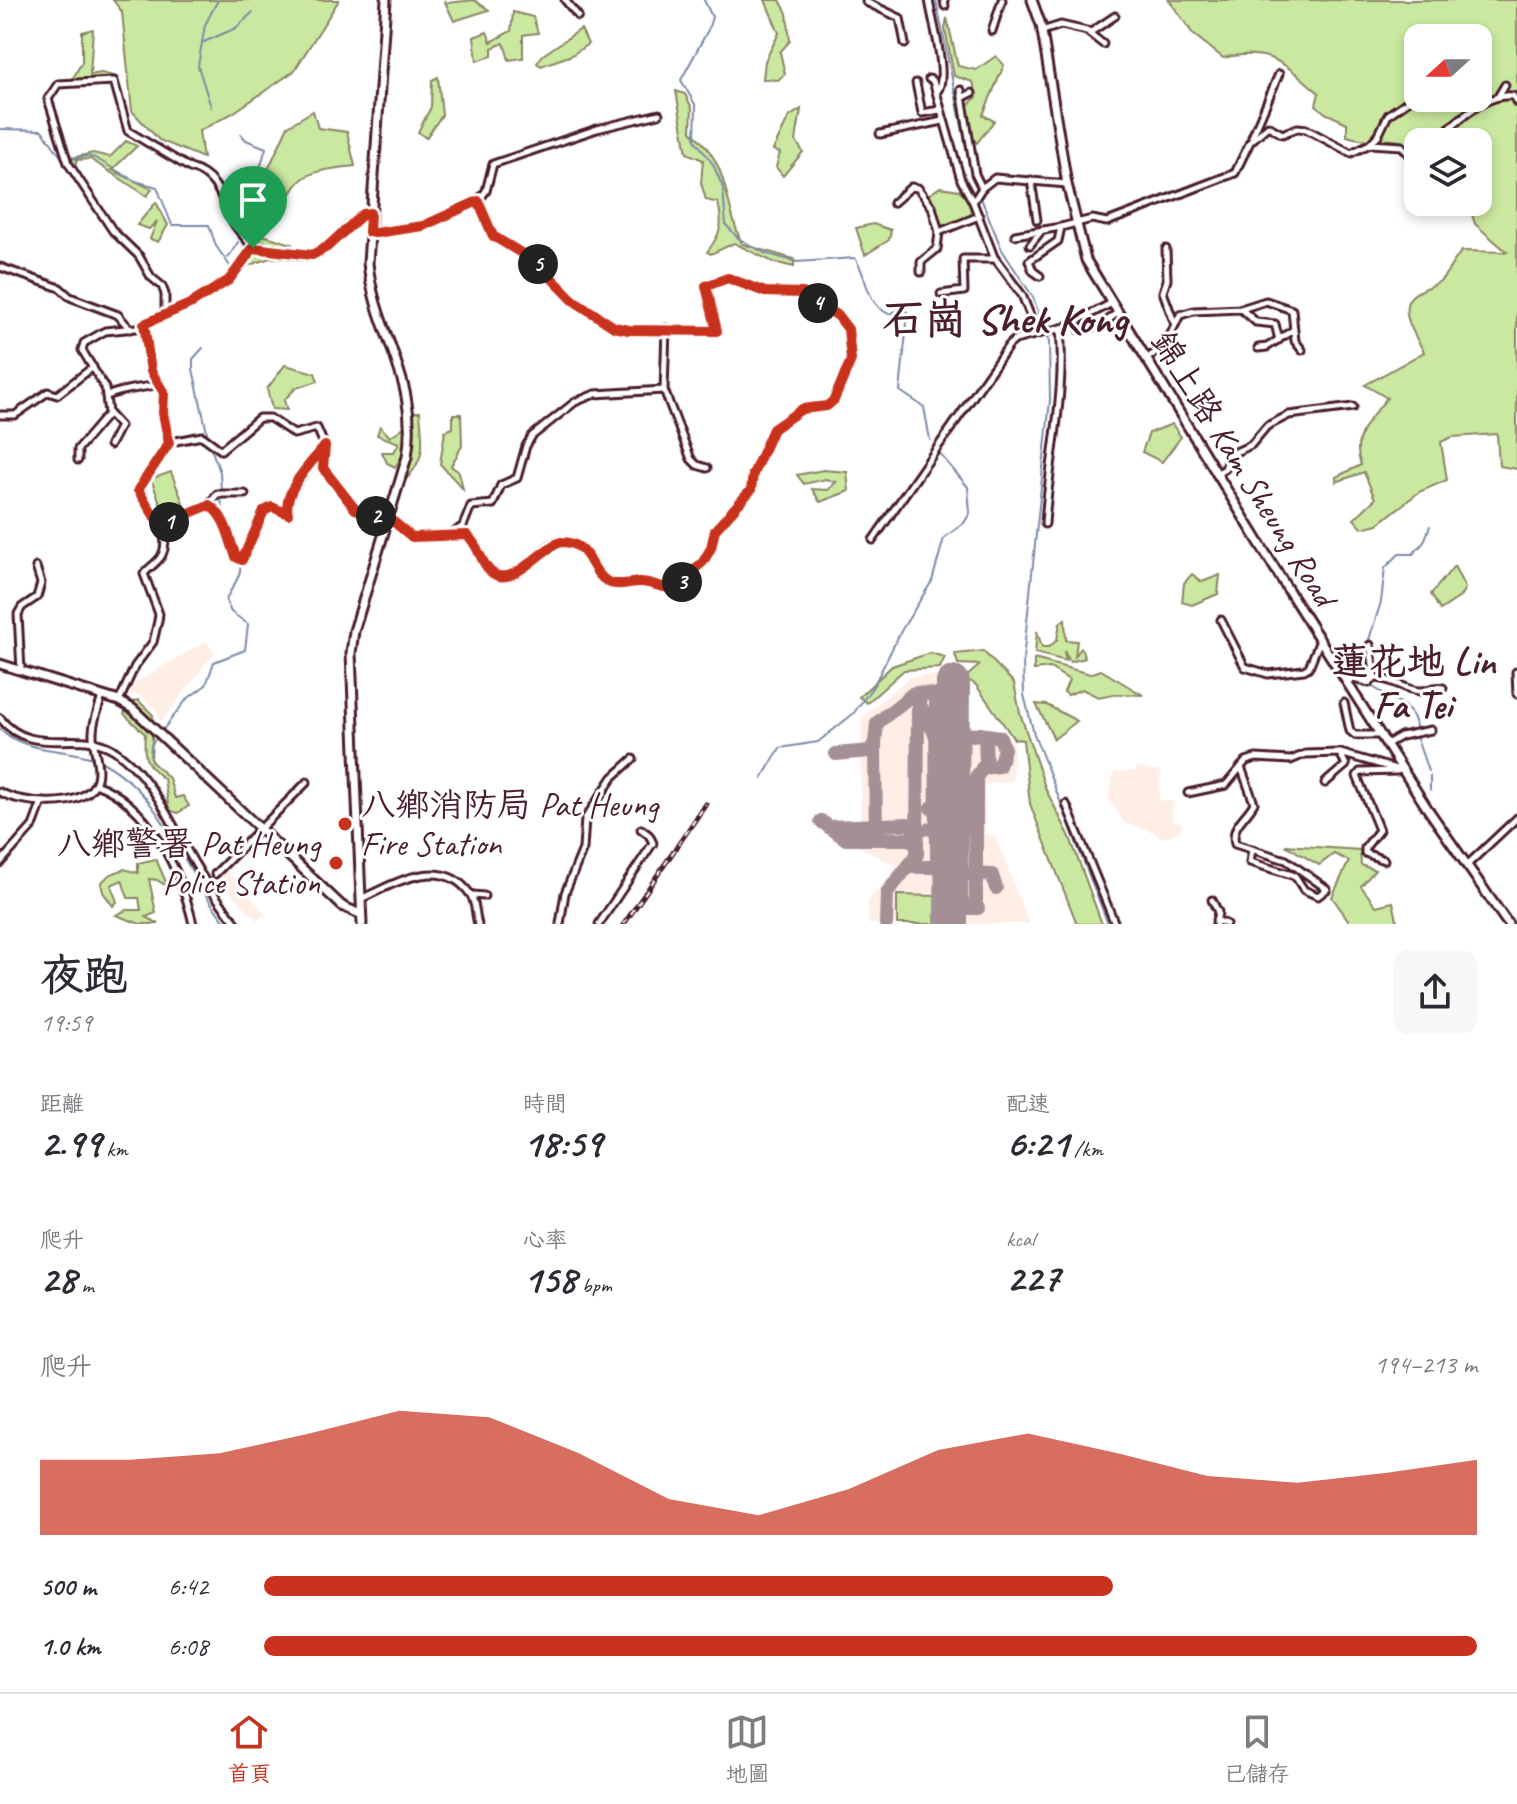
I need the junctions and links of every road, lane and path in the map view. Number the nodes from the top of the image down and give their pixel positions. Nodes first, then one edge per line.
1 (386, 0) edge
2 (565, 0) edge
3 (929, 0) edge
4 (1002, 0) edge
5 (1032, 0) edge
6 (867, 1) edge
7 (578, 16) dead end
8 (1115, 16) dead end
9 (992, 31) dead end
10 (1042, 31) junction
11 (1089, 33) junction
12 (905, 44) dead end
13 (1103, 44) dead end
14 (1279, 74) dead end
15 (929, 79) dead end
16 (916, 83) dead end
17 (1505, 85) dead end
18 (938, 90) junction
19 (961, 90) dead end
20 (972, 93) dead end
21 (1499, 95) junction
22 (962, 98) junction
23 (1517, 103) edge
24 (1404, 104) edge
25 (940, 110) junction
26 (659, 114) dead end
27 (943, 121) junction
28 (1450, 128) edge
29 (880, 134) dead end
30 (1250, 142) junction
31 (1370, 144) junction
32 (1404, 149) edge
33 (1031, 180) junction
34 (1067, 184) junction
35 (981, 190) junction
36 (478, 201) junction
37 (974, 201) junction
38 (893, 203) dead end
39 (370, 213) junction
40 (979, 216) junction
41 (1037, 220) dead end
42 (1075, 223) junction
43 (1061, 227) junction
44 (1043, 229) junction
45 (369, 232) junction
46 (939, 232) junction
47 (1015, 235) dead end
48 (1030, 245) dead end
49 (253, 248) junction
50 (1166, 249) dead end
51 (995, 259) junction
52 (0, 267) edge
53 (921, 272) dead end
54 (1040, 276) dead end
55 (941, 294) dead end
56 (1112, 303) junction
57 (1241, 309) junction
58 (1117, 313) junction
59 (165, 315) junction
60 (1175, 323) junction
61 (144, 324) junction
62 (666, 328) junction
63 (131, 330) junction
64 (1058, 330) junction
65 (1080, 330) dead end
66 (1294, 330) junction
67 (1031, 336) junction
68 (1279, 340) junction
69 (1258, 348) dead end
70 (1302, 350) dead end
71 (1145, 359) junction
72 (93, 367) junction
73 (159, 384) junction
74 (664, 390) junction
75 (107, 396) junction
76 (1353, 407) dead end
77 (108, 414) junction
78 (0, 415) edge
79 (169, 443) junction
80 (110, 445) dead end
81 (325, 446) junction
82 (78, 460) dead end
83 (707, 468) dead end
84 (1216, 474) junction
85 (245, 494) dead end
86 (209, 505) junction
87 (1045, 512) junction
88 (1054, 514) dead end
89 (387, 520) junction
90 (1045, 524) dead end
91 (160, 525) junction
92 (451, 536) junction
93 (873, 540) dead end
94 (36, 567) dead end
95 (1221, 620) dead end
96 (1320, 639) junction
97 (1370, 645) dead end
98 (0, 664) edge
99 (21, 671) junction
100 (1516, 672) edge
101 (1375, 678) junction
102 (1347, 681) junction
103 (1443, 688) dead end
104 (1517, 694) edge
105 (102, 696) junction
106 (119, 701) junction
107 (1344, 703) dead end
108 (0, 718) edge
109 (1431, 730) dead end
110 (1381, 735) junction
111 (93, 744) junction
112 (1387, 744) junction
113 (1340, 753) junction
114 (633, 759) dead end
115 (1241, 767) junction
116 (1401, 771) junction
117 (307, 782) dead end
118 (1325, 783) dead end
119 (95, 784) junction
120 (0, 792) edge
121 (1188, 793) dead end
122 (42, 802) junction
123 (1066, 804) dead end
124 (1517, 818) edge
125 (262, 829) junction
126 (641, 829) dead end
127 (1252, 849) junction
128 (1384, 860) dead end
129 (0, 863) edge
130 (1466, 867) junction
131 (215, 874) dead end
132 (472, 895) junction
133 (484, 896) dead end
134 (361, 899) junction
135 (1212, 900) dead end
136 (360, 914) junction
137 (562, 922) edge
138 (1216, 922) edge
139 (193, 924) edge
140 (237, 924) edge
141 (362, 924) edge
142 (478, 924) edge
143 (599, 924) edge
144 (1115, 924) edge
145 (1226, 924) edge
146 (1508, 924) edge

1 - 39 main road
2 - 7 street
3 - 18 street
4 - 9 street
5 - 10 main road, 錦上路 Kam Sheung Road
6 - 12 street
8 - 11 street
10 - 11 street
10 - 34 main road, 錦上路 Kam Sheung Road
11 - 13 street
14 - 30 street
15 - 18 street
16 - 25 street
17 - 21 street
18 - 25 street
19 - 22 street
20 - 22 street
21 - 23 street
21 - 28 street
22 - 35 street
24 - 31 street
25 - 27 street
26 - 36 street
27 - 29 street
27 - 37 street
30 - 31 street
30 - 42 street
31 - 32 street
33 - 34 street
33 - 35 street
33 - 41 street
34 - 42 main road, 錦上路 Kam Sheung Road
35 - 37 street
36 - 45 street
36 - 62 street
37 - 40 street
38 - 46 street
39 - 45 main road
39 - 49 street
40 - 46 street
40 - 51 street
42 - 43 street
42 - 56 main road, 錦上路 Kam Sheung Road
43 - 44 street
43 - 54 street
44 - 47 street
44 - 48 street
45 - 89 main road
46 - 53 street
49 - 59 street
49 - 59 street
50 - 60 street
51 - 55 street
51 - 67 street
52 - 63 street
56 - 58 main road, 錦上路 Kam Sheung Road
56 - 64 street
57 - 60 street
57 - 66 street
57 - 68 street
58 - 65 street
58 - 71 main road, 錦上路 Kam Sheung Road
59 - 61 street
60 - 71 street
61 - 63 street
61 - 73 street
62 - 74 street
62 - 92 street
63 - 72 street
64 - 67 street
64 - 87 street
66 - 68 street
66 - 70 street
67 - 93 street
68 - 69 street
71 - 84 main road, 錦上路 Kam Sheung Road
72 - 75 street
72 - 78 street
73 - 75 street
73 - 79 street
74 - 83 street
74 - 92 street
75 - 77 street
76 - 84 street
77 - 80 street
77 - 82 street
79 - 81 street
79 - 91 street
81 - 86 street
81 - 89 street
84 - 96 main road, 錦上路 Kam Sheung Road
85 - 86 street
86 - 91 street
87 - 88 street
87 - 90 street
89 - 92 street
89 - 134 main road
91 - 106 street
94 - 99 street
95 - 96 street
96 - 102 main road, 錦上路 Kam Sheung Road
97 - 101 street
98 - 99 main road
99 - 105 main road
100 - 104 street
101 - 102 street
101 - 103 street
102 - 110 main road, 錦上路 Kam Sheung Road
105 - 106 main road
105 - 111 street
106 - 125 main road
107 - 110 street
108 - 111 street
109 - 112 street
110 - 112 main road, 錦上路 Kam Sheung Road
111 - 119 street
111 - 140 street
112 - 116 main road, 錦上路 Kam Sheung Road
113 - 115 street
113 - 116 street
113 - 118 street
114 - 137 street
115 - 121 street
115 - 127 street
116 - 128 street
116 - 130 main road, 錦上路 Kam Sheung Road
117 - 125 street
119 - 122 street
119 - 139 street
120 - 122 street
122 - 129 street
123 - 144 street
124 - 130 street
125 - 131 street
125 - 136 main road
126 - 143 street
127 - 127 street
130 - 146 main road, 錦上路 Kam Sheung Road
132 - 133 street
132 - 134 street
132 - 142 street
134 - 136 main road
135 - 138 street
136 - 141 main road
138 - 145 street

